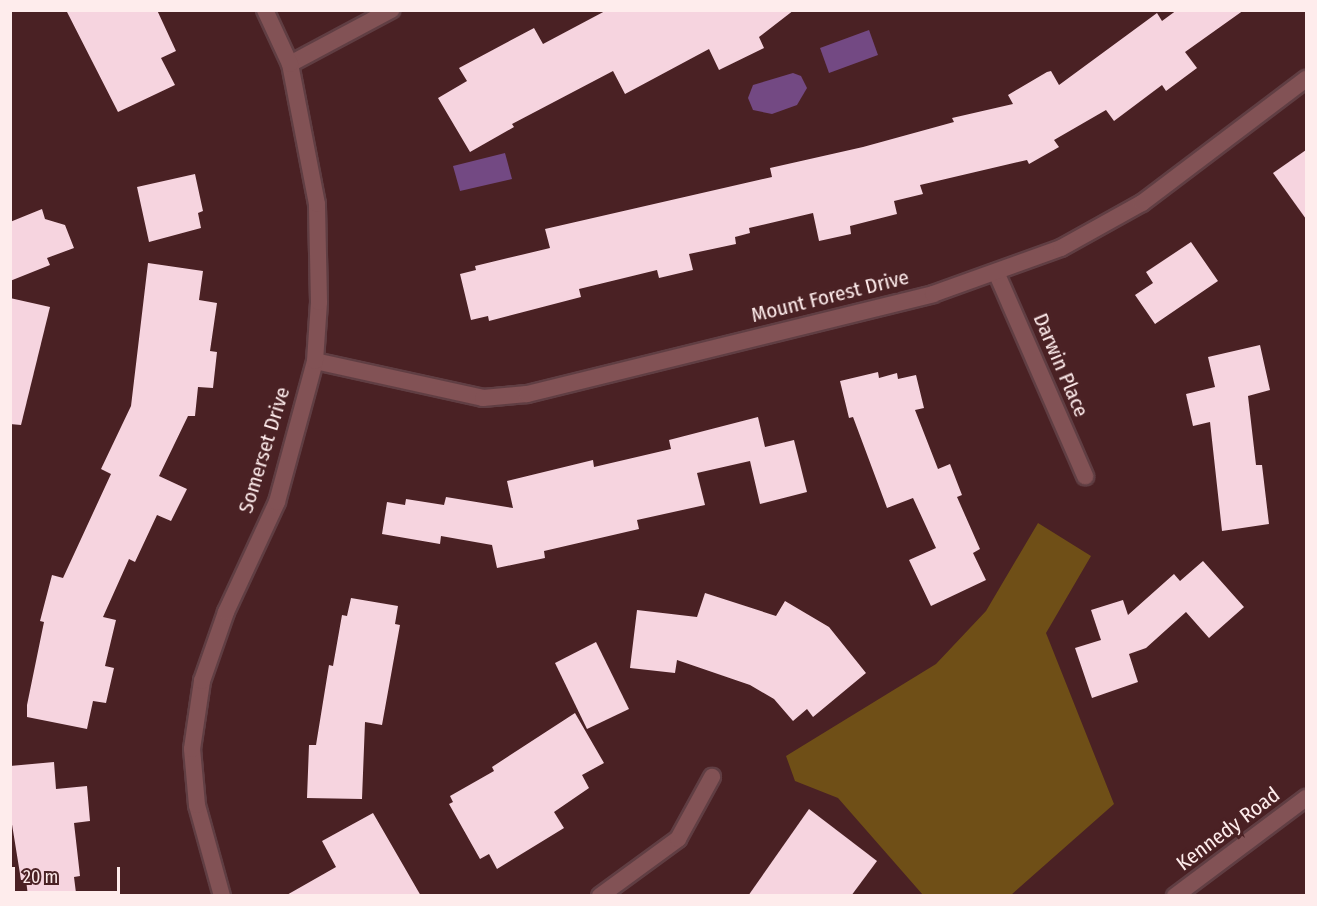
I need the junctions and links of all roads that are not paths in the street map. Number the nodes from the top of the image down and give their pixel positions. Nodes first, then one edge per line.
1 (266, 10) edge
2 (391, 10) edge
3 (290, 64) junction
4 (1306, 79) edge
5 (996, 272) junction
6 (315, 361) junction
7 (1085, 476) dead end
8 (712, 777) dead end
9 (1306, 798) edge
10 (222, 896) edge
11 (600, 896) edge
12 (1176, 896) edge

1 - 3 street, Somerset Drive
2 - 3 street
3 - 6 street, Somerset Drive
4 - 5 street, Mount Forest Drive
5 - 6 street, Mount Forest Drive
5 - 7 street, Darwin Place
6 - 10 street, Somerset Drive
8 - 11 street
9 - 12 street, Kennedy Road

